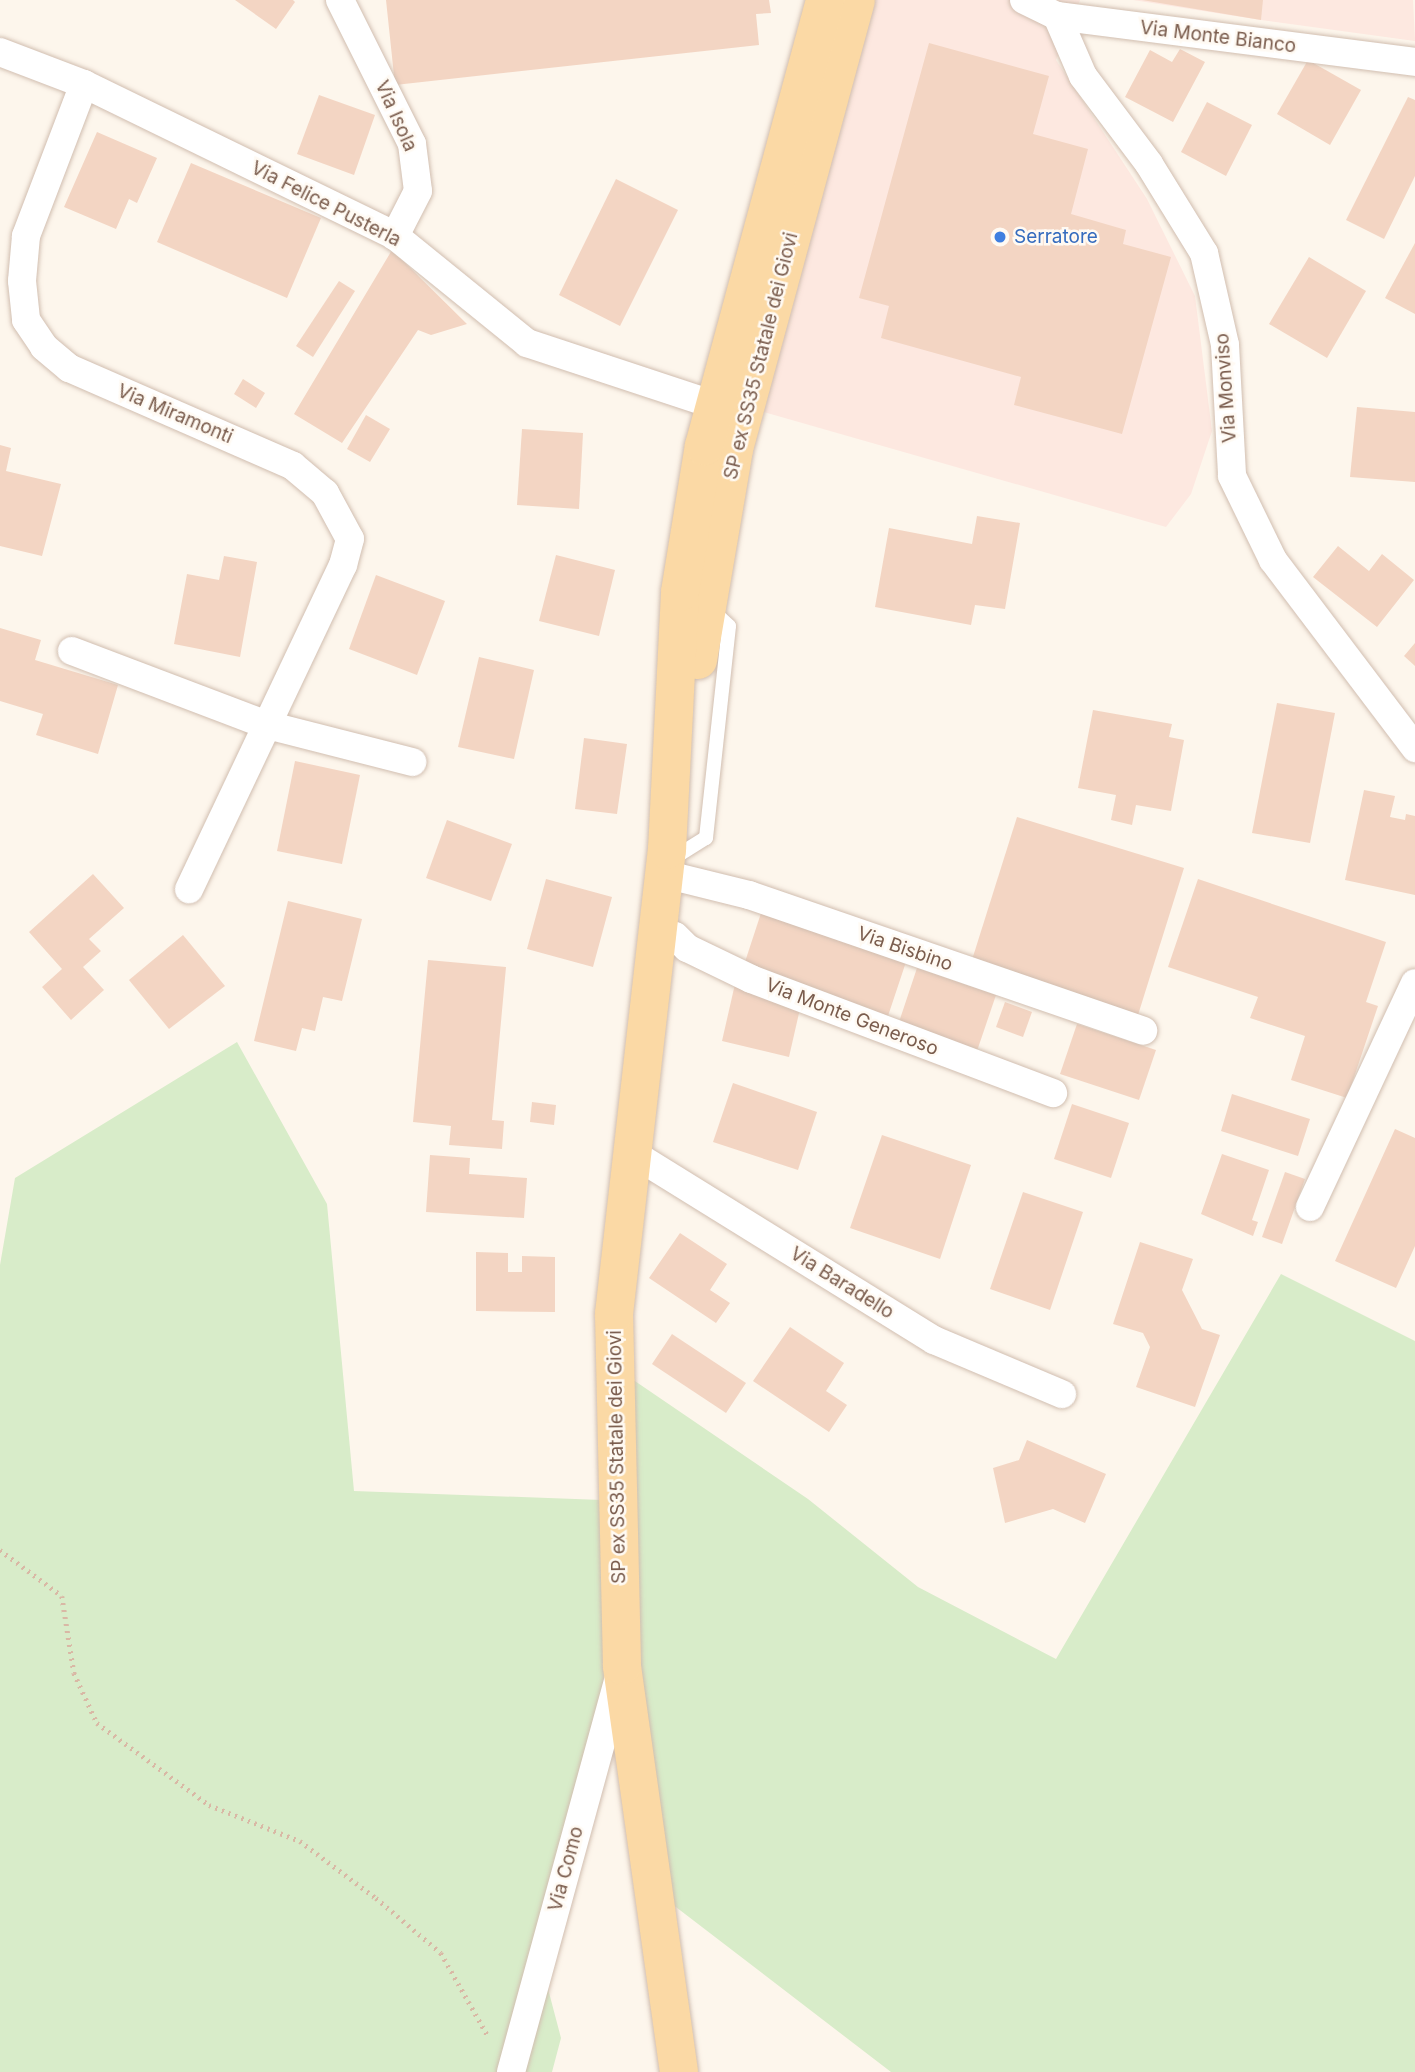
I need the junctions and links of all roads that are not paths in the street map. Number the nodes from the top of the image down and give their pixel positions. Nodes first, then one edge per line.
1 (340, 0) edge
2 (825, 0) edge
3 (856, 0) edge
4 (1024, 0) edge
5 (1057, 16) junction
6 (0, 52) edge
7 (1415, 62) edge
8 (84, 85) junction
9 (395, 236) junction
10 (715, 405) junction
11 (716, 550) junction
12 (72, 651) dead end
13 (267, 725) junction
14 (1415, 748) edge
15 (412, 762) dead end
16 (665, 859) junction
17 (189, 889) dead end
18 (657, 932) junction
19 (1415, 983) edge
20 (1143, 1031) dead end
21 (1053, 1093) dead end
22 (632, 1153) junction
23 (1310, 1208) dead end
24 (1062, 1394) dead end
25 (622, 1665) junction
26 (511, 2072) edge
27 (679, 2072) edge

1 - 9 street, Via Isola
2 - 10 main road, SP ex SS35 Statale dei Giovi
3 - 11 main road, SP ex SS35 Statale dei Giovi
4 - 5 street, Via Monte Bianco
5 - 7 street, Via Monte Bianco
5 - 14 street, Via Monviso
6 - 8 street, Via Felice Pusterla
8 - 9 street, Via Felice Pusterla
8 - 13 street, Via Miramonti
9 - 10 street, Via Felice Pusterla
10 - 11 main road
10 - 16 main road, SP ex SS35 Statale dei Giovi
11 - 16 main road, SP ex SS35 Statale dei Giovi
12 - 13 street
13 - 15 street
13 - 17 street, Via Miramonti
16 - 18 main road, SP ex SS35 Statale dei Giovi
16 - 20 street, Via Bisbino
18 - 21 street, Via Monte Generoso
18 - 22 main road, SP ex SS35 Statale dei Giovi
19 - 23 street
22 - 24 street, Via Baradello
22 - 25 main road, SP ex SS35 Statale dei Giovi
25 - 26 street, Via Como
25 - 27 main road, SP ex SS35 Statale dei Giovi

